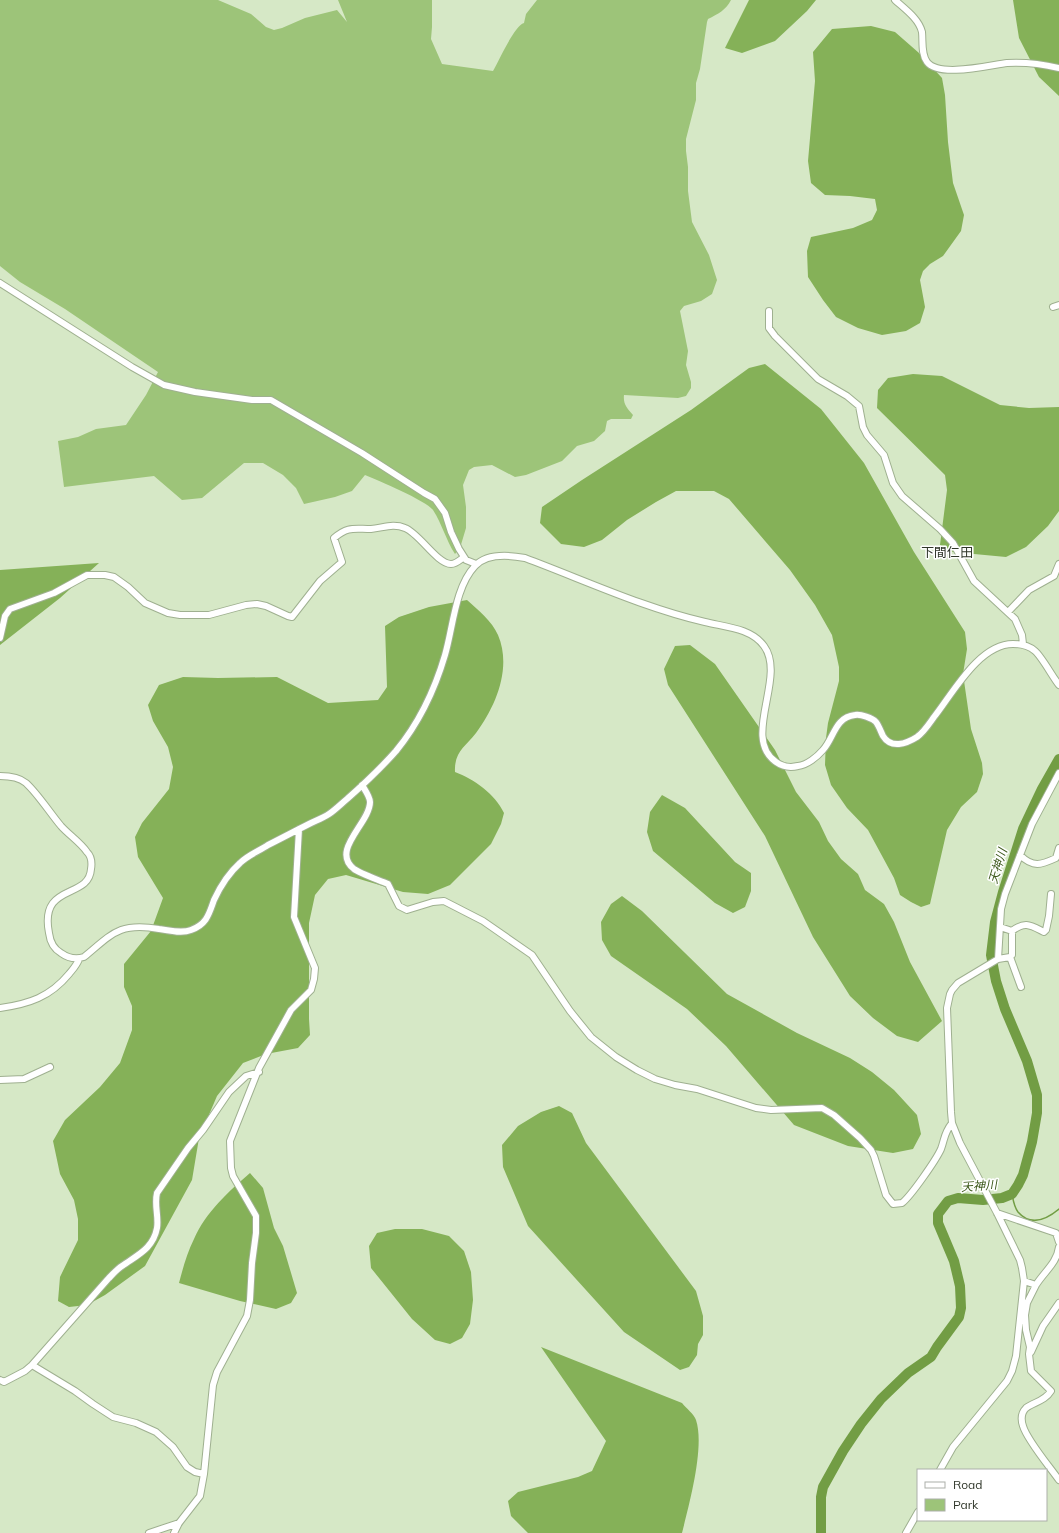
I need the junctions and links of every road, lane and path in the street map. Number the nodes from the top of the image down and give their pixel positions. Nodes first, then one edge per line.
1 (895, 0) edge
2 (1059, 68) edge
3 (0, 283) edge
4 (769, 312) dead end
5 (464, 557) junction
6 (476, 564) junction
7 (1059, 564) edge
8 (1008, 612) junction
9 (0, 638) edge
10 (1023, 644) junction
11 (1059, 685) edge
12 (1059, 773) edge
13 (0, 776) edge
14 (362, 785) junction
15 (299, 829) junction
16 (1059, 848) edge
17 (1020, 856) junction
18 (1051, 894) dead end
19 (1000, 927) junction
20 (1012, 931) junction
21 (1010, 957) junction
22 (79, 958) junction
23 (997, 960) junction
24 (1020, 987) dead end
25 (0, 1008) edge
26 (50, 1067) dead end
27 (259, 1072) junction
28 (0, 1080) edge
29 (952, 1123) junction
30 (997, 1213) junction
31 (1059, 1242) edge
32 (1059, 1247) edge
33 (1059, 1265) edge
34 (1052, 1266) junction
35 (1024, 1281) junction
36 (1036, 1286) junction
37 (1059, 1303) edge
38 (1029, 1354) junction
39 (32, 1365) junction
40 (0, 1380) edge
41 (941, 1469) edge
42 (204, 1474) junction
43 (1059, 1480) edge
44 (917, 1514) edge
45 (180, 1523) junction
46 (149, 1533) edge
47 (174, 1533) edge
48 (906, 1533) edge

1 - 2 street
3 - 5 street
4 - 8 street
5 - 6 street
5 - 9 street
6 - 10 street
6 - 14 street
7 - 8 street
8 - 10 street
10 - 11 street
12 - 17 street
13 - 22 street
14 - 15 street
14 - 29 street
15 - 22 street
15 - 27 street
16 - 17 street
17 - 19 street
18 - 20 street
19 - 20 street
19 - 23 street
20 - 21 street
21 - 23 street
21 - 24 street
22 - 25 street
23 - 29 street
26 - 28 street
27 - 39 street
27 - 42 street
29 - 30 street
30 - 31 street
30 - 35 street
32 - 34 street
33 - 34 street
34 - 36 street
35 - 36 street
35 - 41 street
36 - 38 street
37 - 38 street
38 - 43 street
39 - 40 street
39 - 42 street
42 - 45 street
44 - 48 street
45 - 46 street
45 - 47 street

